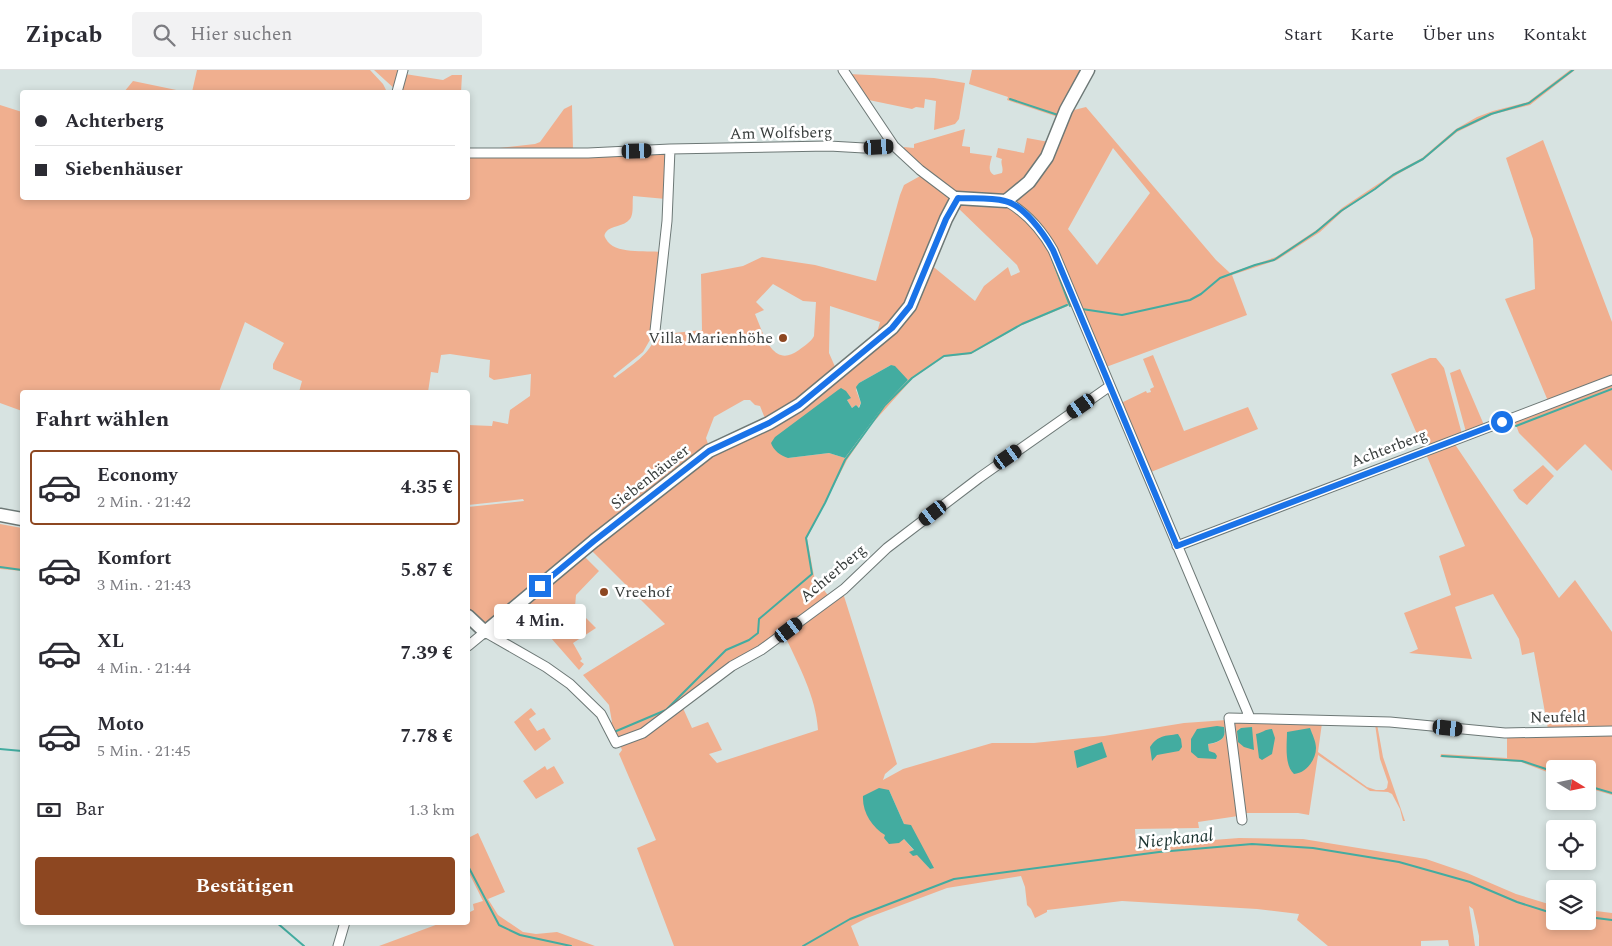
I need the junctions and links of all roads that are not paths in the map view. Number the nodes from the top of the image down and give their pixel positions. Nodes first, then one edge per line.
1 (403, 70) edge
2 (843, 70) edge
3 (1088, 70) edge
4 (398, 90) edge
5 (894, 146) junction
6 (670, 149) junction
7 (470, 153) edge
8 (958, 198) junction
9 (1006, 201) junction
10 (655, 331) dead end
11 (1612, 380) edge
12 (1110, 386) junction
13 (0, 515) edge
14 (20, 518) edge
15 (1177, 546) junction
16 (470, 618) edge
17 (485, 632) junction
18 (470, 644) edge
19 (1250, 718) junction
20 (1612, 731) edge
21 (1242, 820) dead end
22 (344, 925) edge
23 (338, 946) edge

1 - 4 street
2 - 5 street
3 - 9 street
5 - 6 street, Am Wolfsberg
5 - 8 street
6 - 7 street, Am Wolfsberg
6 - 10 street
8 - 9 street
8 - 17 street, Siebenhäuser
9 - 12 street
11 - 15 street, Achterberg
12 - 15 street
12 - 17 street, Achterberg
13 - 14 street
15 - 19 street
16 - 17 street
17 - 18 street
19 - 20 street, Neufeld
19 - 21 street
22 - 23 street

